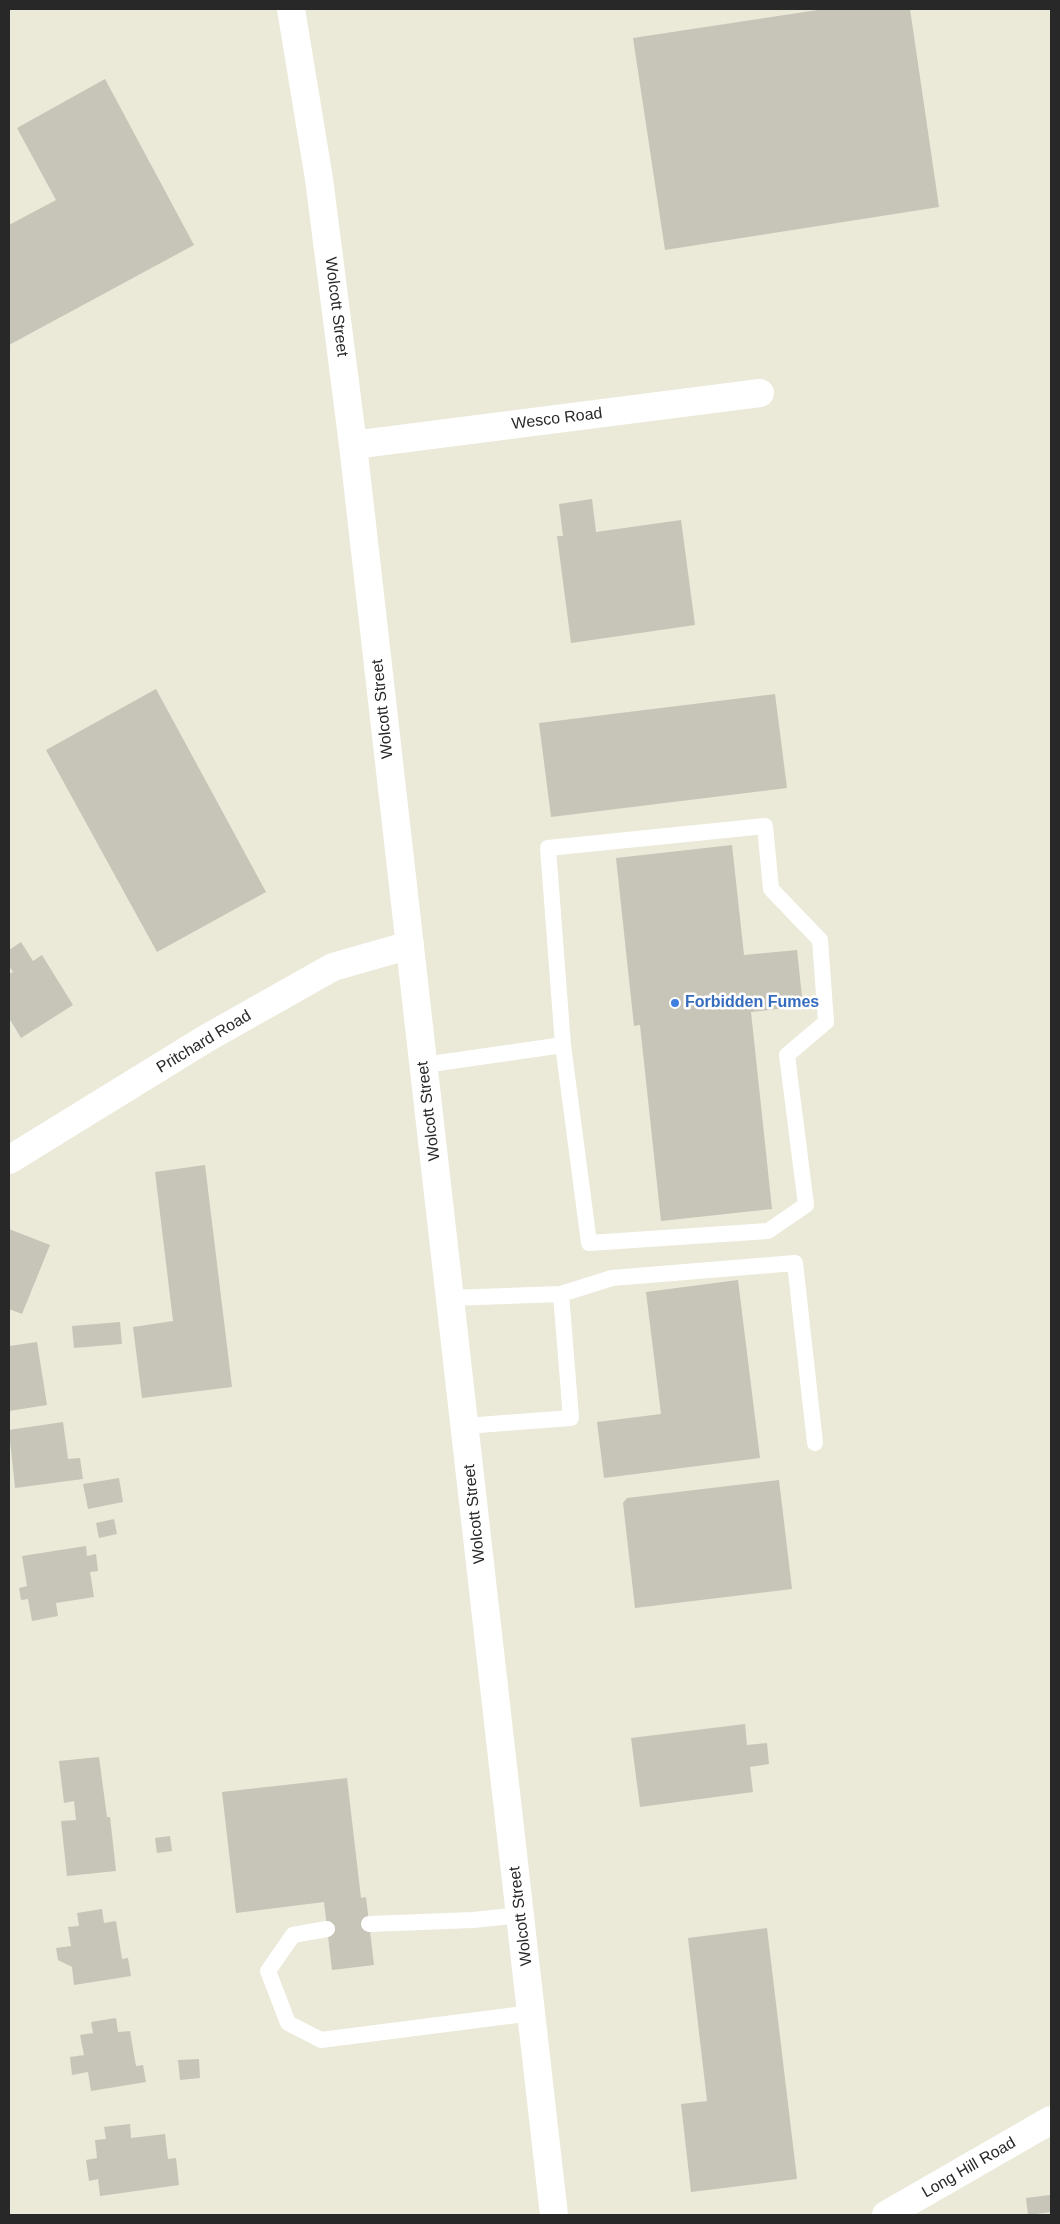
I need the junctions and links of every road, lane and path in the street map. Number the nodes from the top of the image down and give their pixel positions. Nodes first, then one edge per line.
1 (291, 9) edge
2 (760, 393) dead end
3 (353, 445) junction
4 (410, 945) junction
5 (563, 1045) junction
6 (424, 1065) junction
7 (9, 1160) edge
8 (560, 1294) junction
9 (451, 1298) junction
10 (466, 1426) junction
11 (815, 1442) dead end
12 (521, 1915) junction
13 (369, 1924) dead end
14 (327, 1929) dead end
15 (532, 2013) junction
16 (1051, 2120) edge
17 (554, 2215) edge
18 (886, 2215) edge

1 - 3 main road, Wolcott Street
2 - 3 main road, Wesco Road
3 - 4 main road, Wolcott Street
4 - 6 main road, Wolcott Street
4 - 7 main road, Pritchard Road
5 - 5 lane
5 - 6 lane
6 - 9 main road, Wolcott Street
8 - 9 lane
8 - 10 lane
8 - 11 lane
9 - 10 main road, Wolcott Street
10 - 12 main road, Wolcott Street
12 - 13 lane
12 - 15 main road, Wolcott Street
14 - 15 lane
15 - 17 main road, Wolcott Street
16 - 18 main road, Long Hill Road

